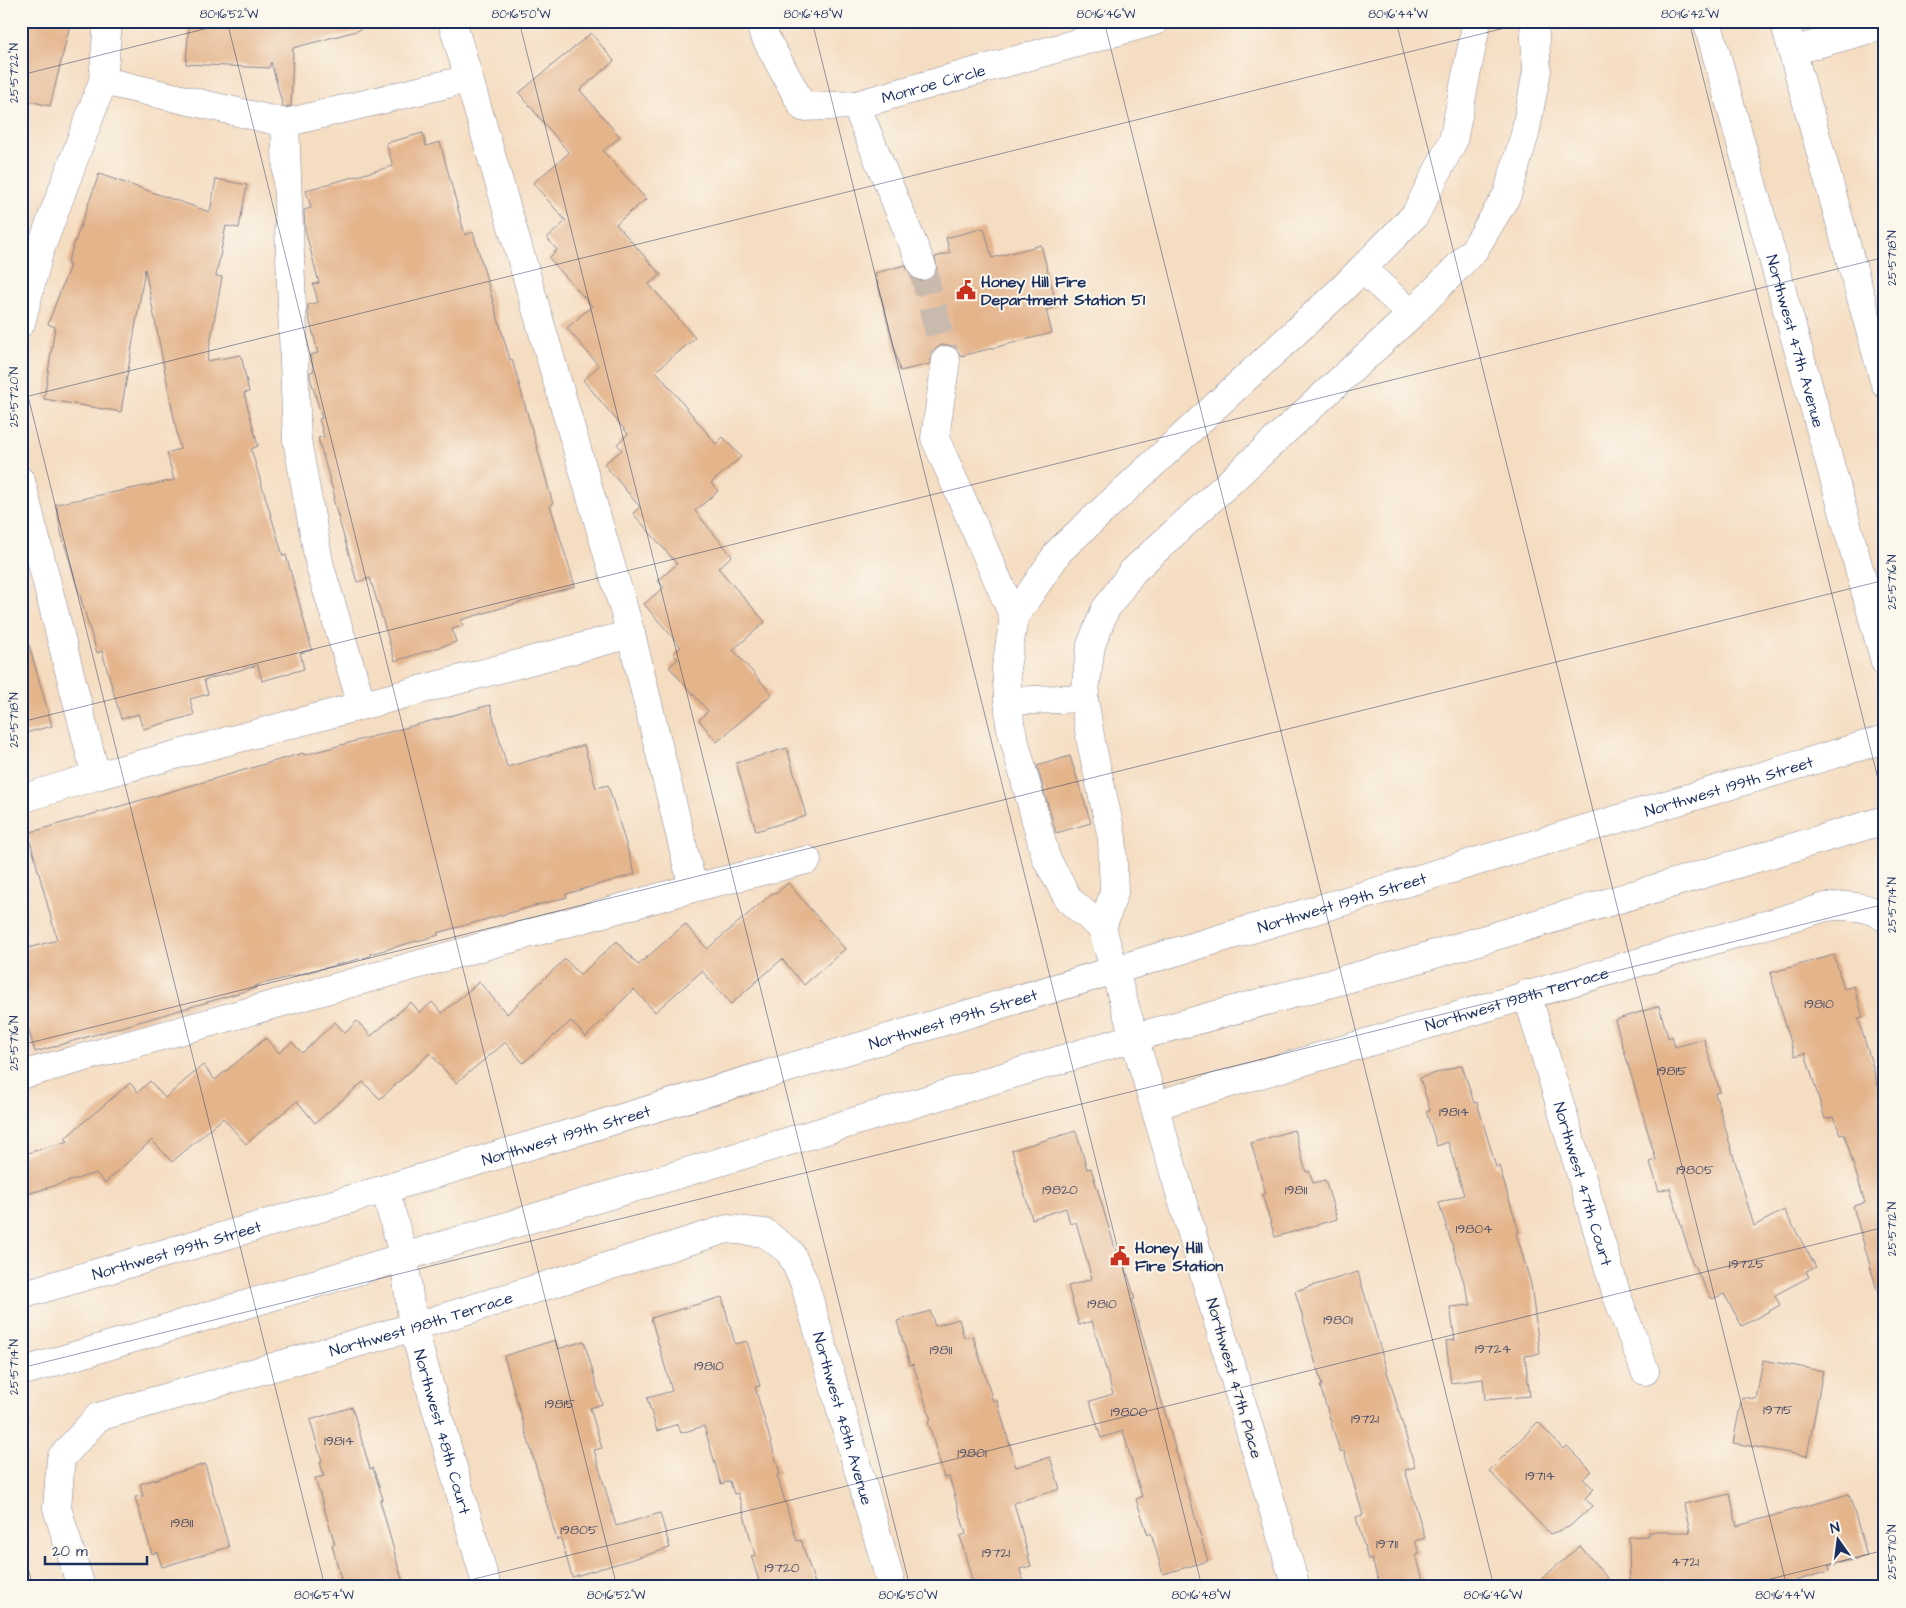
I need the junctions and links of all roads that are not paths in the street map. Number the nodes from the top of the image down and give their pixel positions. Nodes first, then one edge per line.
1 (108, 21) edge
2 (452, 21) edge
3 (759, 21) edge
4 (1155, 21) edge
5 (1477, 21) edge
6 (1534, 21) edge
7 (1707, 21) edge
8 (1784, 21) edge
9 (1885, 25) edge
10 (1792, 51) junction
11 (468, 79) junction
12 (103, 81) junction
13 (856, 105) junction
14 (285, 123) junction
15 (922, 266) tunnel mouth
16 (1362, 269) junction
17 (1412, 314) junction
18 (21, 323) edge
19 (946, 360) tunnel mouth
20 (1884, 380) edge
21 (21, 480) edge
22 (1014, 617) junction
23 (631, 634) junction
24 (1885, 662) edge
25 (1084, 698) junction
26 (1008, 701) junction
27 (362, 705) junction
28 (1885, 738) edge
29 (96, 776) junction
30 (21, 799) edge
31 (1885, 820) edge
32 (807, 860) dead end
33 (693, 888) junction
34 (1882, 916) edge
35 (1102, 928) junction
36 (1115, 968) junction
37 (1528, 994) junction
38 (1136, 1037) junction
39 (21, 1075) edge
40 (1156, 1105) junction
41 (384, 1188) junction
42 (790, 1252) joint
43 (404, 1258) junction
44 (21, 1296) edge
45 (413, 1327) junction
46 (21, 1372) edge
47 (1645, 1372) dead end
48 (81, 1587) edge
49 (487, 1587) edge
50 (892, 1587) edge
51 (1296, 1587) edge

1 - 12 street
2 - 11 street
3 - 13 street, Monroe Circle
4 - 13 street, Monroe Circle
5 - 16 street
6 - 17 street
7 - 24 street, Northwest 47th Avenue
8 - 10 street
9 - 10 street
10 - 20 street
11 - 14 street
11 - 23 street
12 - 14 street
12 - 18 street
13 - 15 street
14 - 27 street
16 - 17 street
16 - 22 street
17 - 25 street
19 - 22 street
21 - 29 street
22 - 26 street
23 - 27 street
23 - 33 street
25 - 26 street
25 - 35 street
26 - 35 street
27 - 29 street
28 - 36 street, Northwest 199th Street
29 - 30 street
31 - 38 street
32 - 33 street
33 - 39 street
34 - 37 street, Northwest 198th Terrace
35 - 36 street, Northwest 47th Place
36 - 38 street, Northwest 47th Place
36 - 41 street, Northwest 199th Street
37 - 40 street, Northwest 198th Terrace
37 - 47 street, Northwest 47th Court
38 - 40 street, Northwest 47th Place
38 - 43 street
40 - 51 street, Northwest 47th Place
41 - 43 street, Northwest 48th Court
41 - 44 street, Northwest 199th Street
42 - 45 street, Northwest 198th Terrace
42 - 50 street, Northwest 48th Avenue
43 - 45 street, Northwest 48th Court
43 - 46 street
45 - 48 street, Northwest 198th Terrace
45 - 49 street, Northwest 48th Court

